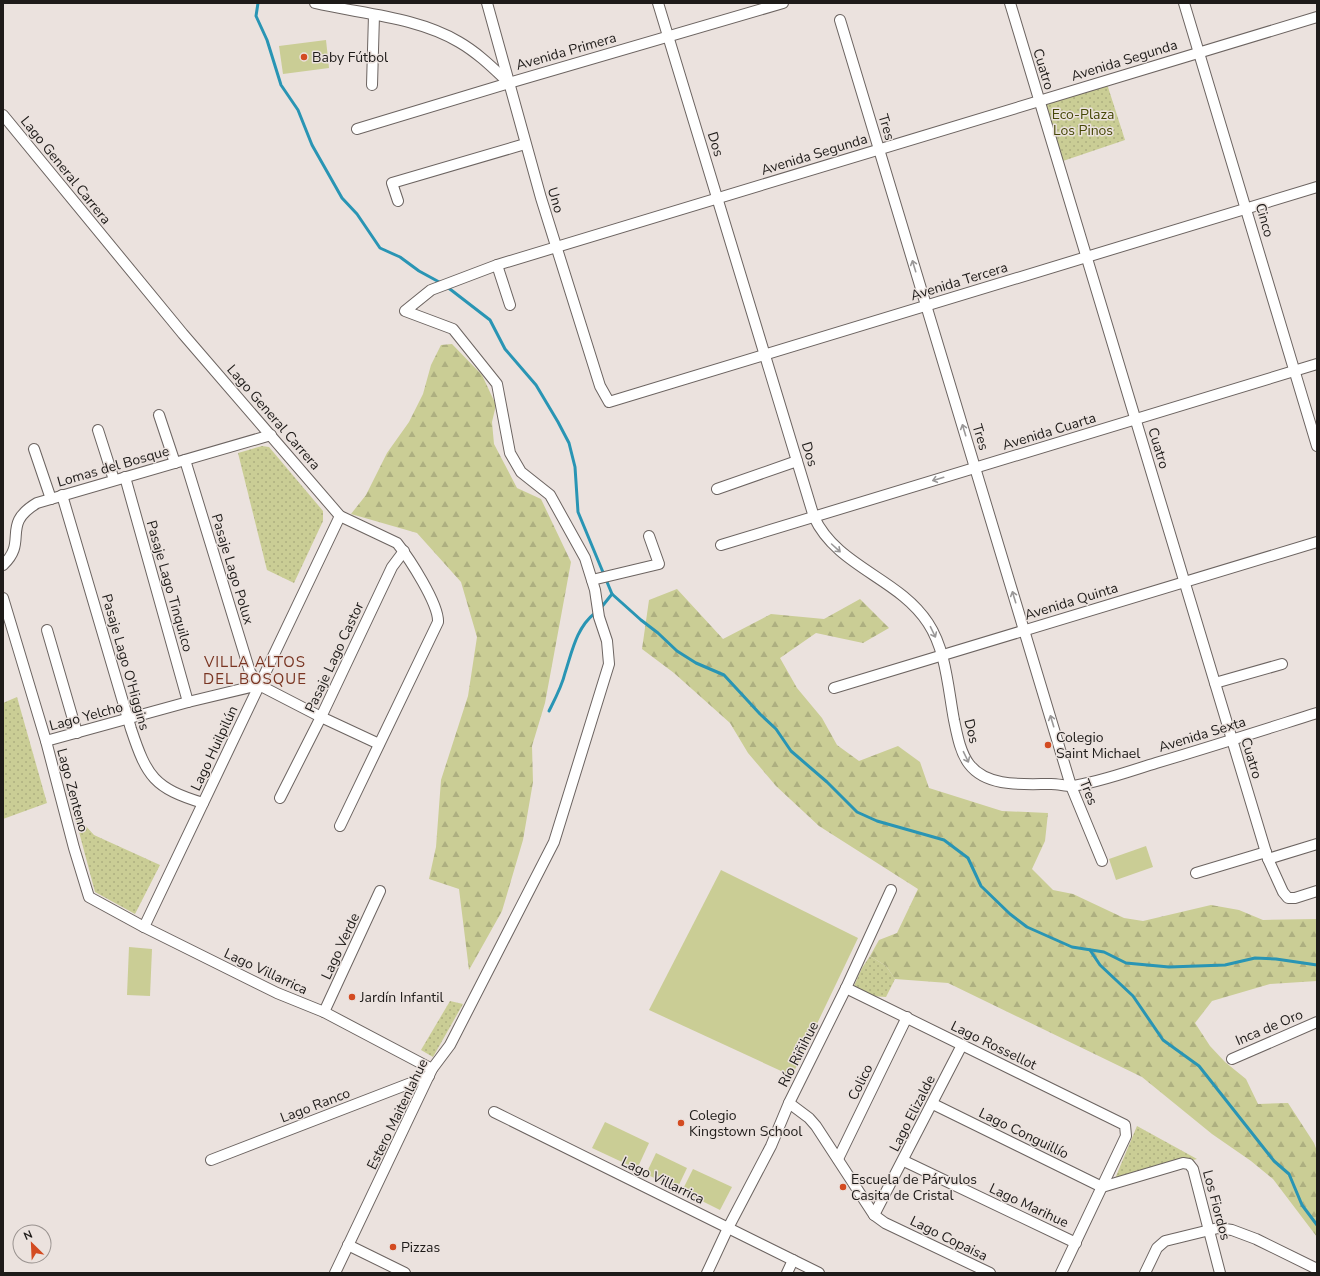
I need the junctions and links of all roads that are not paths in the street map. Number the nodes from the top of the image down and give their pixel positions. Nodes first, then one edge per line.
1 (315, 3) edge
2 (487, 3) edge
3 (658, 3) edge
4 (783, 3) edge
5 (1010, 3) edge
6 (1184, 3) edge
7 (342, 6) edge
8 (374, 15) junction
9 (1317, 17) edge
10 (840, 20) dead end
11 (669, 36) junction
12 (1200, 52) junction
13 (508, 82) junction
14 (372, 85) dead end
15 (1039, 101) junction
16 (3, 115) edge
17 (357, 129) dead end
18 (525, 144) junction
19 (879, 149) junction
20 (1317, 187) edge
21 (718, 198) junction
22 (398, 201) dead end
23 (1247, 208) junction
24 (556, 247) junction
25 (1086, 257) junction
26 (497, 265) junction
27 (510, 305) dead end
28 (926, 305) junction
29 (765, 354) junction
30 (1317, 364) edge
31 (1293, 371) junction
32 (609, 402) joint
33 (159, 415) dead end
34 (1135, 419) junction
35 (98, 430) dead end
36 (271, 435) junction
37 (1317, 446) edge
38 (34, 449) dead end
39 (180, 461) junction
40 (797, 461) junction
41 (975, 468) junction
42 (125, 477) junction
43 (114, 480) junction
44 (717, 489) dead end
45 (62, 495) junction
46 (51, 499) junction
47 (340, 516) junction
48 (814, 517) junction
49 (649, 536) dead end
50 (1317, 542) edge
51 (721, 545) dead end
52 (404, 551) junction
53 (3, 565) edge
54 (592, 580) junction
55 (1185, 582) junction
56 (3, 598) edge
57 (47, 630) dead end
58 (1024, 630) junction
59 (942, 655) junction
60 (1282, 664) dead end
61 (1215, 683) junction
62 (259, 685) junction
63 (834, 688) dead end
64 (188, 702) junction
65 (1317, 713) edge
66 (321, 717) junction
67 (128, 719) junction
68 (77, 733) junction
69 (1232, 740) junction
70 (46, 741) junction
71 (379, 744) junction
72 (1071, 786) junction
73 (280, 798) dead end
74 (204, 803) junction
75 (340, 826) dead end
76 (1317, 844) edge
77 (1267, 856) junction
78 (1102, 861) dead end
79 (1196, 873) dead end
80 (891, 890) dead end
81 (380, 891) dead end
82 (1317, 892) edge
83 (89, 897) joint
84 (144, 927) junction
85 (846, 988) junction
86 (324, 1012) junction
87 (906, 1017) junction
88 (1316, 1024) edge
89 (962, 1045) junction
90 (1232, 1058) dead end
91 (430, 1072) junction
92 (789, 1104) junction
93 (933, 1104) junction
94 (494, 1112) dead end
95 (838, 1159) junction
96 (211, 1160) dead end
97 (904, 1161) junction
98 (1102, 1187) junction
99 (874, 1215) junction
100 (728, 1228) junction
101 (1209, 1230) junction
102 (1076, 1243) junction
103 (348, 1245) junction
104 (793, 1260) junction
105 (1317, 1269) edge
106 (335, 1273) edge
107 (405, 1273) edge
108 (707, 1273) edge
109 (787, 1273) edge
110 (819, 1273) edge
111 (990, 1273) edge
112 (1061, 1273) edge
113 (1145, 1273) edge
114 (1220, 1273) edge
115 (1305, 1273) edge

1 - 7 street
2 - 13 street, Uno
3 - 11 street, Dos
4 - 11 street, Avenida Primera
5 - 15 street, Cuatro
6 - 12 street, Cinco
7 - 8 street
8 - 13 street
8 - 14 street
9 - 12 street, Avenida Segunda
10 - 19 street, Tres
11 - 13 street, Avenida Primera
11 - 21 street, Dos
12 - 15 street, Avenida Segunda
12 - 23 street, Cinco
13 - 17 street, Avenida Primera
13 - 18 street, Uno
15 - 19 street, Avenida Segunda
15 - 25 street, Cuatro
16 - 36 street, Lago General Carrera
18 - 22 street
18 - 24 street, Uno
19 - 21 street, Avenida Segunda
28 -> 19 street, Tres
20 - 23 street, Avenida Tercera
21 - 24 street, Avenida Segunda
21 - 29 street, Dos
23 - 25 street, Avenida Tercera
23 - 31 street, Cinco
24 - 26 street, Avenida Segunda
24 - 32 street, Uno
25 - 28 street, Avenida Tercera
25 - 34 street, Cuatro
26 - 27 street
26 - 54 street, Avenida Segunda
28 - 29 street, Avenida Tercera
41 -> 28 street, Tres
29 - 32 street, Avenida Tercera
29 - 40 street, Dos
30 - 31 street, Avenida Cuarta
31 - 34 street, Avenida Cuarta
31 - 37 street, Cinco
33 - 39 street, Pasaje Lago Polux
34 - 41 street, Avenida Cuarta
34 - 55 street, Cuatro
35 - 43 street
36 - 39 street, Lomas del Bosque
36 - 47 street, Lago General Carrera
38 - 46 street
39 - 42 street, Lomas del Bosque
39 - 62 street, Pasaje Lago Polux
40 - 44 street
40 - 48 street, Dos
41 -> 48 street, Avenida Cuarta
58 -> 41 street, Tres
42 - 43 street, Lomas del Bosque
42 - 64 street, Pasaje Lago Tinquilco
43 - 45 street, Lomas del Bosque
45 - 46 street, Lomas del Bosque
45 - 67 street, Pasaje Lago O'Higgins
46 - 53 street, Lomas del Bosque
47 - 52 street, Lago General Carrera
47 - 62 street, Lago Huilpilún
48 - 51 street, Avenida Cuarta
48 -> 59 street, Dos
49 - 54 street
50 - 55 street, Avenida Quinta
52 - 66 street, Pasaje Lago Castor
52 - 71 street, Lago General Carrera
54 - 91 street, Estero Maitenlahue
55 - 58 street, Avenida Quinta
55 - 61 street, Cuatro
56 - 70 street, Lago Zenteno
57 - 68 street
58 - 59 street, Avenida Quinta
72 -> 58 street, Tres
59 - 63 street, Avenida Quinta
59 -> 72 street, Dos
60 - 61 street
61 - 69 street, Cuatro
62 - 64 street, Lago Yelcho
62 - 66 street
62 - 74 street, Lago Huilpilún
64 - 67 street, Lago Yelcho
65 - 69 street, Avenida Sexta
66 - 71 street
66 - 73 street, Pasaje Lago Castor
67 - 68 street, Lago Yelcho
67 - 74 street, Pasaje Lago O'Higgins
68 - 70 street, Lago Yelcho
69 - 72 street, Avenida Sexta
69 - 77 street, Cuatro
70 - 83 street, Lago Zenteno
71 - 75 street, Lago General Carrera
72 - 78 street, Tres
74 - 84 street, Lago Huilpilún
76 - 77 street
77 - 79 street
77 - 82 street, Cuatro
80 - 85 street, Río Riñihue
81 - 86 street, Lago Verde
83 - 84 street, Lago Villarrica
84 - 86 street, Lago Villarrica
85 - 87 street, Lago Rossellot
85 - 92 street, Río Riñihue
86 - 91 street, Lago Villarrica
87 - 89 street, Lago Rossellot
87 - 95 street, Colico
88 - 90 street, Inca de Oro
89 - 93 street, Lago Elizalde
89 - 98 street, Lago Rossellot
91 - 96 street, Lago Ranco
91 - 103 street, Estero Maitenlahue
92 - 95 street, Lago Copaisa
92 - 100 street, Río Riñihue
93 - 97 street, Lago Elizalde
93 - 98 street, Lago Conguillío
94 - 100 street, Lago Villarrica
95 - 99 street, Lago Copaisa
97 - 99 street, Lago Elizalde
97 - 102 street, Lago Marihue
98 - 101 street, Los Fiordos
98 - 102 street
99 - 111 street, Lago Copaisa
100 - 104 street, Lago Villarrica
100 - 108 street, Río Riñihue
101 - 105 street
101 - 113 street
101 - 114 street, Los Fiordos
102 - 112 street
103 - 106 street, Estero Maitenlahue
103 - 107 street
104 - 109 street
104 - 110 street, Lago Villarrica
105 - 115 street

